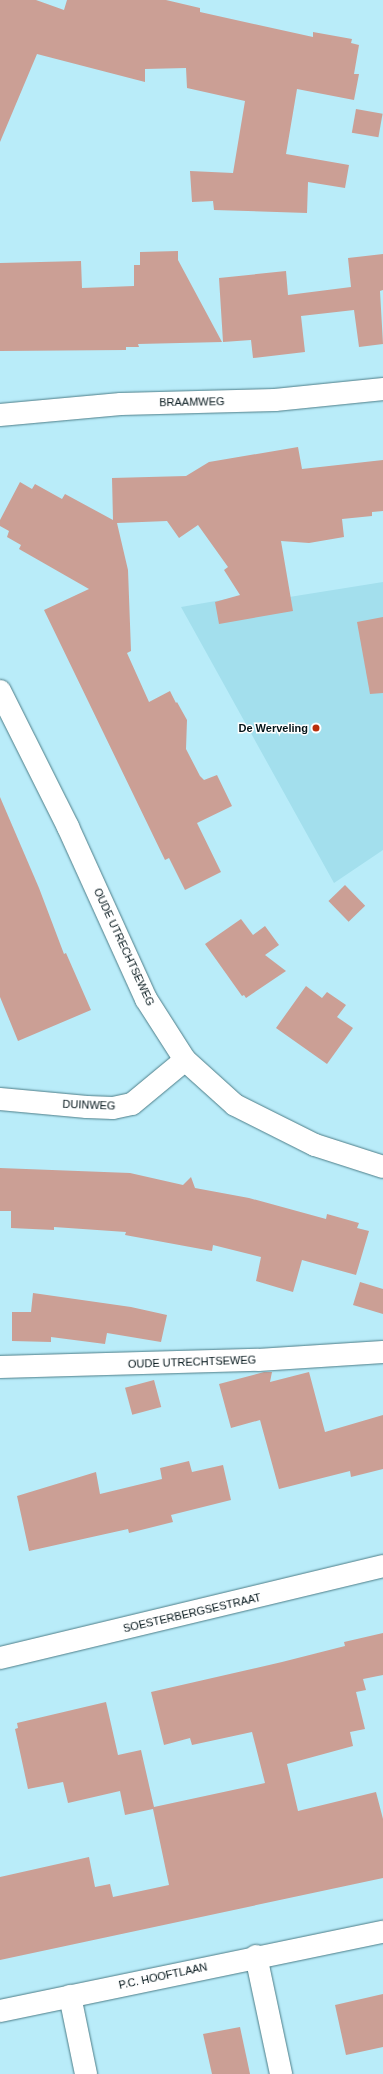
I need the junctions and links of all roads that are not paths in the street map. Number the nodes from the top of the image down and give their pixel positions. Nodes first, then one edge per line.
1 (383, 389) edge
2 (0, 415) edge
3 (0, 691) edge
4 (185, 1060) junction
5 (0, 1099) edge
6 (383, 1167) edge
7 (383, 1352) edge
8 (0, 1367) edge
9 (383, 1566) edge
10 (0, 1658) edge
11 (383, 1932) edge
12 (256, 1956) junction
13 (70, 1996) junction
14 (0, 2011) edge
15 (86, 2074) edge
16 (281, 2074) edge

1 - 2 street, BRAAMWEG
3 - 4 street, OUDE UTRECHTSEWEG
4 - 5 street, DUINWEG
4 - 6 street, OUDE UTRECHTSEWEG
7 - 8 street, OUDE UTRECHTSEWEG
9 - 10 street, SOESTERBERGSESTRAAT
11 - 12 street, P.C. HOOFTLAAN
12 - 13 street, P.C. HOOFTLAAN
12 - 16 street
13 - 14 street, P.C. HOOFTLAAN
13 - 15 street

